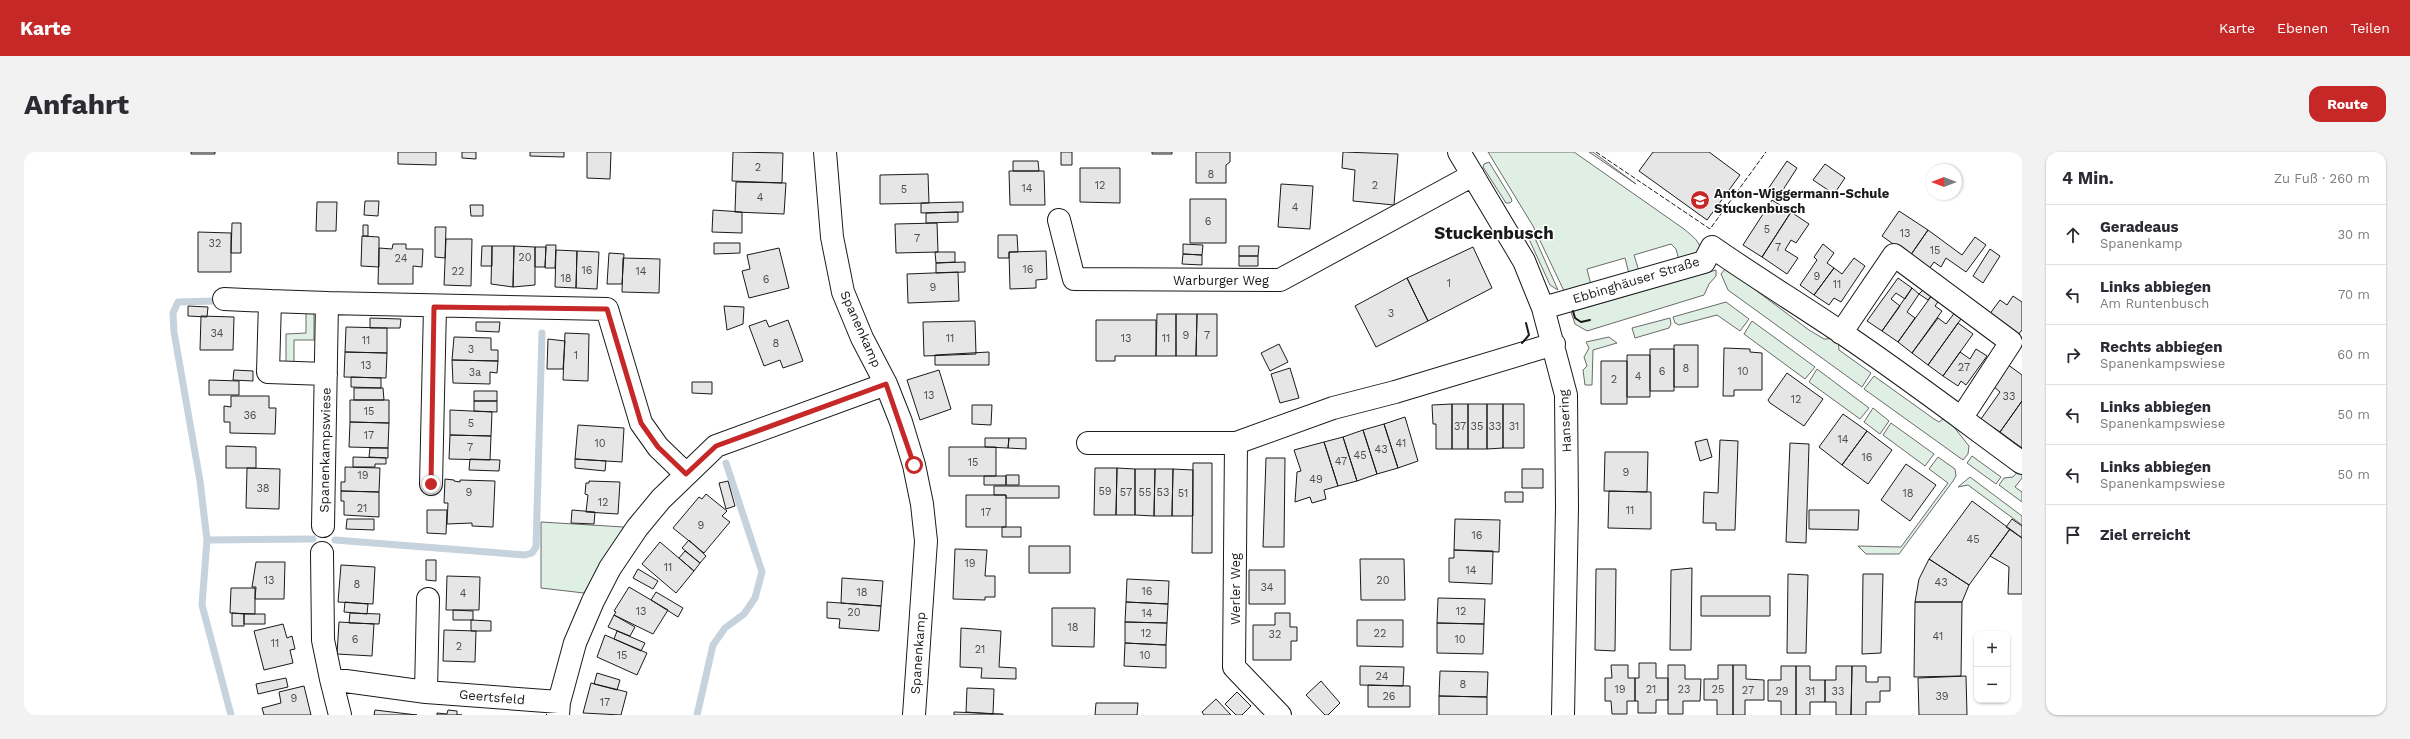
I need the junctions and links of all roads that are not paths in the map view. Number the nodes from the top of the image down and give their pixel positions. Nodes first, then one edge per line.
1 (825, 152) edge
2 (1459, 152) edge
3 (1474, 175) junction
4 (1059, 220) dead end
5 (224, 299) dead end
6 (270, 300) junction
7 (327, 303) junction
8 (434, 307) junction
9 (1543, 308) junction
10 (1841, 332) junction
11 (1554, 344) junction
12 (326, 374) junction
13 (886, 384) junction
14 (1962, 417) junction
15 (1088, 444) dead end
16 (1236, 444) junction
17 (2022, 463) edge
18 (686, 474) junction
19 (431, 484) dead end
20 (323, 526) dead end
21 (322, 553) dead end
22 (428, 599) dead end
23 (331, 679) junction
24 (426, 692) junction
25 (558, 709) edge
26 (340, 715) edge
27 (914, 715) edge
28 (1280, 715) edge
29 (1563, 715) edge

1 - 13 street, Spanenkamp
2 - 3 street, Hansering
3 - 4 street, Warburger Weg
3 - 9 street, Hansering
5 - 6 street
6 - 7 street
6 - 12 street, Spanenkampswiese
7 - 8 street
7 - 12 street, Spanenkampswiese
8 - 18 street
8 - 19 street
9 - 10 street, Ebbinghäuser Straße
9 - 11 street, Hansering
10 - 14 street, Ebbinghäuser Straße
10 - 14 street
11 - 16 street
11 - 29 street, Hansering
12 - 20 street, Spanenkampswiese
13 - 18 street
13 - 27 street, Spanenkamp
14 - 17 street, Ebbinghäuser Straße
15 - 16 street
16 - 28 street, Werler Weg
18 - 25 street
21 - 23 street
22 - 24 street
23 - 24 street, Geertsfeld
23 - 26 street
24 - 25 street, Geertsfeld

